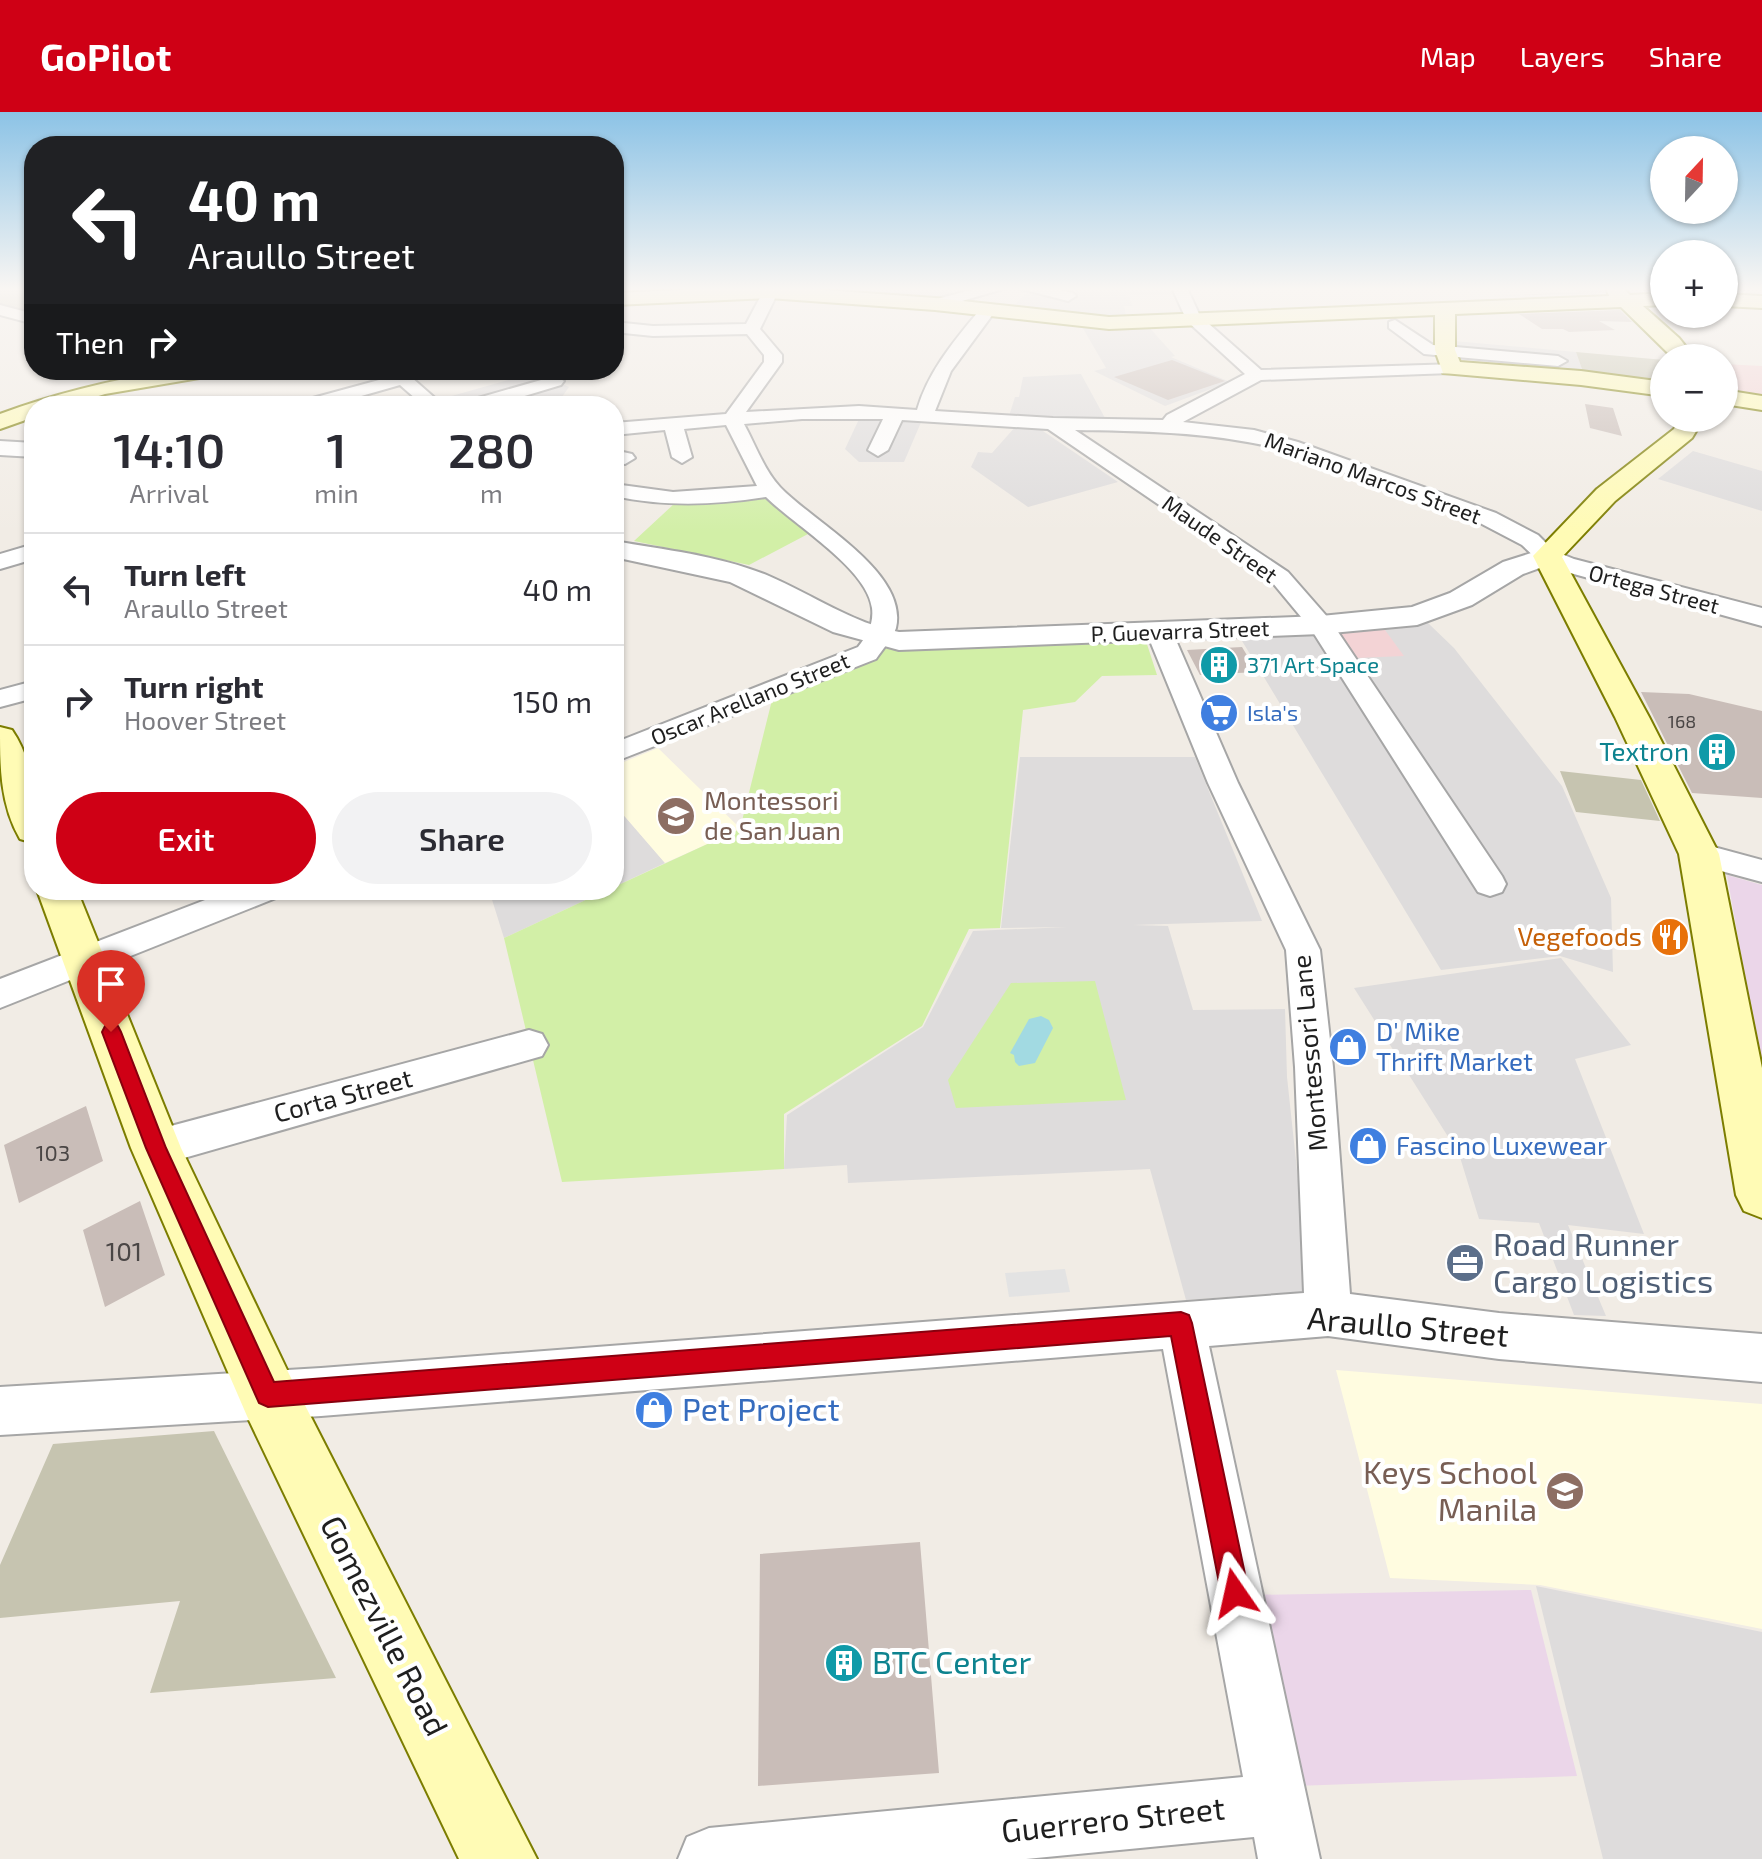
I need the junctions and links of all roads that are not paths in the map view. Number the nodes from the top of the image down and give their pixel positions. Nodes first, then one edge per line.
1 (768, 370) edge
2 (942, 370) edge
3 (1251, 370) edge
4 (1310, 370) edge
5 (1527, 370) edge
6 (1257, 375) junction
7 (150, 380) edge
8 (381, 380) edge
9 (405, 380) edge
10 (555, 381) dead end
11 (1650, 387) edge
12 (75, 396) edge
13 (336, 396) edge
14 (423, 396) edge
15 (505, 396) edge
16 (1738, 399) edge
17 (1762, 403) edge
18 (24, 413) edge
19 (895, 414) junction
20 (925, 415) junction
21 (732, 419) junction
22 (0, 422) edge
23 (673, 424) junction
24 (1053, 424) junction
25 (1169, 426) junction
26 (624, 428) edge
27 (1685, 432) edge
28 (0, 448) edge
29 (24, 449) edge
30 (878, 450) dead end
31 (682, 457) dead end
32 (771, 490) junction
33 (624, 491) edge
34 (624, 551) edge
35 (24, 554) edge
36 (1547, 556) junction
37 (0, 562) edge
38 (1762, 617) edge
39 (1321, 625) junction
40 (1159, 631) junction
41 (881, 639) junction
42 (24, 692) edge
43 (0, 699) edge
44 (0, 738) edge
45 (624, 749) edge
46 (24, 776) edge
47 (1699, 854) junction
48 (1762, 871) edge
49 (1490, 884) dead end
50 (61, 900) edge
51 (238, 900) edge
52 (83, 960) junction
53 (0, 994) edge
54 (529, 1045) dead end
55 (156, 1148) junction
56 (1762, 1195) edge
57 (1328, 1314) junction
58 (1181, 1323) junction
59 (1762, 1358) edge
60 (268, 1395) junction
61 (0, 1411) edge
62 (1283, 1832) edge
63 (499, 1859) edge
64 (709, 1859) edge

1 - 21 street
2 - 20 street
3 - 6 street
4 - 6 street
5 - 11 main road
6 - 25 street
7 - 12 main road
8 - 13 street
9 - 14 street
10 - 15 street
16 - 17 main road
18 - 22 main road
19 - 20 street, Mariano Marcos Street
19 - 21 street, Mariano Marcos Street
19 - 30 street
20 - 24 street, Mariano Marcos Street
21 - 23 street, Mariano Marcos Street
21 - 32 street
23 - 26 street, Mariano Marcos Street
23 - 31 street
24 - 25 street, Mariano Marcos Street
24 - 39 street, Maude Street
25 - 36 street, Mariano Marcos Street
27 - 36 main road, P. Guevarra Street
28 - 29 street
32 - 33 street
32 - 41 street
34 - 41 street, P. Guevarra Street
35 - 37 street
36 - 38 street, Ortega Street
36 - 39 street, P. Guevarra Street
36 - 47 main road
39 - 40 street, P. Guevarra Street
39 - 49 street, Maude Street
40 - 41 street, P. Guevarra Street
40 - 57 street, Montessori Lane
41 - 45 street, Oscar Arellano Street
42 - 43 street
44 - 46 main road
47 - 48 street
47 - 56 main road
50 - 52 main road, Gomezville Road
51 - 52 street
52 - 53 street
52 - 55 main road, Gomezville Road
54 - 55 street, Corta Street
55 - 60 main road, Gomezville Road
57 - 58 street, Araullo Street
57 - 59 street, Araullo Street
58 - 60 street, Araullo Street
58 - 62 street
60 - 61 street, Araullo Street
60 - 63 main road, Gomezville Road
62 - 64 street, Guerrero Street

